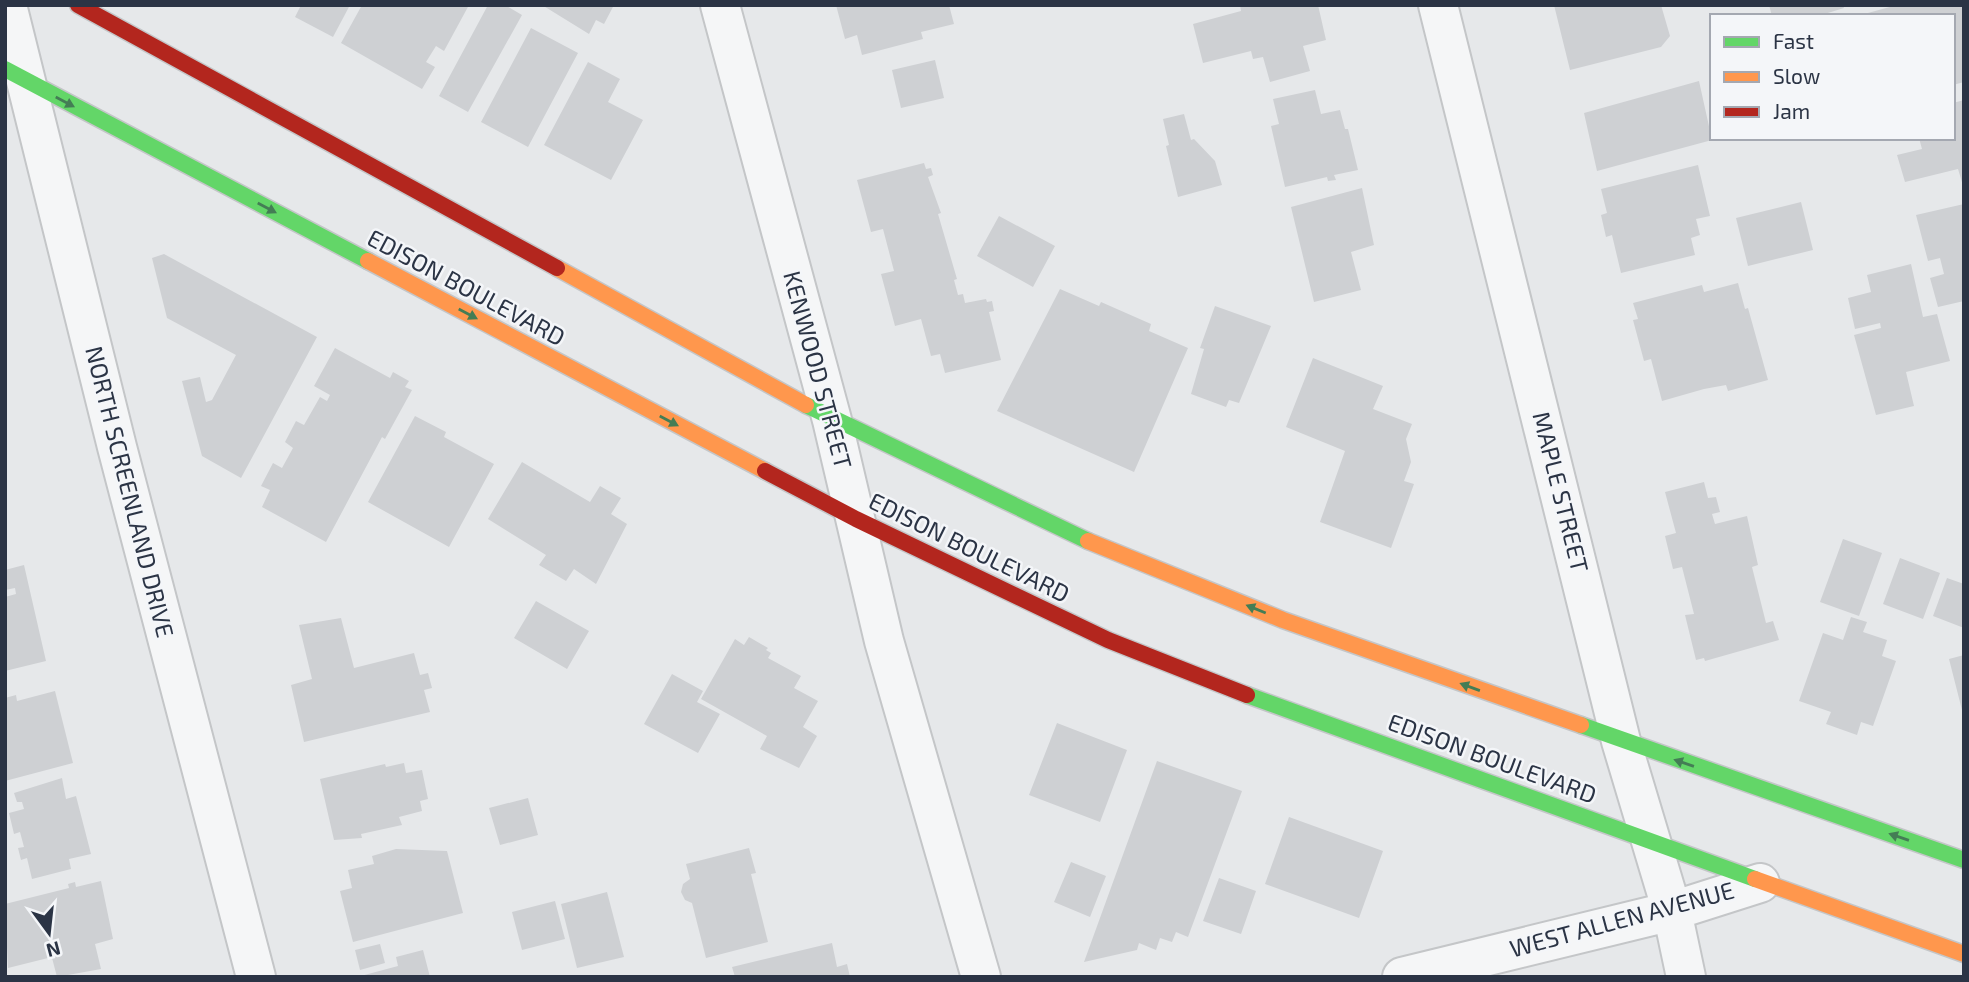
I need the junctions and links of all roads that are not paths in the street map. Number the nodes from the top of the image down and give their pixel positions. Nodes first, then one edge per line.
1 (7, 5) edge
2 (78, 5) edge
3 (720, 5) edge
4 (1438, 5) edge
5 (16, 75) edge
6 (832, 420) junction
7 (856, 519) junction
8 (1621, 741) junction
9 (1650, 839) junction
10 (1964, 860) edge
11 (1760, 883) junction
12 (1672, 911) junction
13 (1964, 954) edge
14 (256, 977) edge
15 (981, 977) edge
16 (1402, 977) edge
17 (1686, 977) edge

1 - 5 street, NORTH SCREENLAND DRIVE
2 - 6 main road
3 - 6 street, KENWOOD STREET
4 - 8 street, MAPLE STREET
5 -> 7 main road, EDISON BOULEVARD
5 - 14 street, NORTH SCREENLAND DRIVE
6 - 7 street, KENWOOD STREET
8 -> 6 main road
7 - 9 main road, EDISON BOULEVARD
7 - 15 street, KENWOOD STREET
8 - 9 street, MAPLE STREET
10 -> 8 main road
9 - 11 main road, EDISON BOULEVARD
9 - 12 street, MAPLE STREET
11 - 12 street, WEST ALLEN AVENUE
11 - 13 main road, EDISON BOULEVARD
12 - 16 street, WEST ALLEN AVENUE
12 - 17 street, MAPLE STREET

